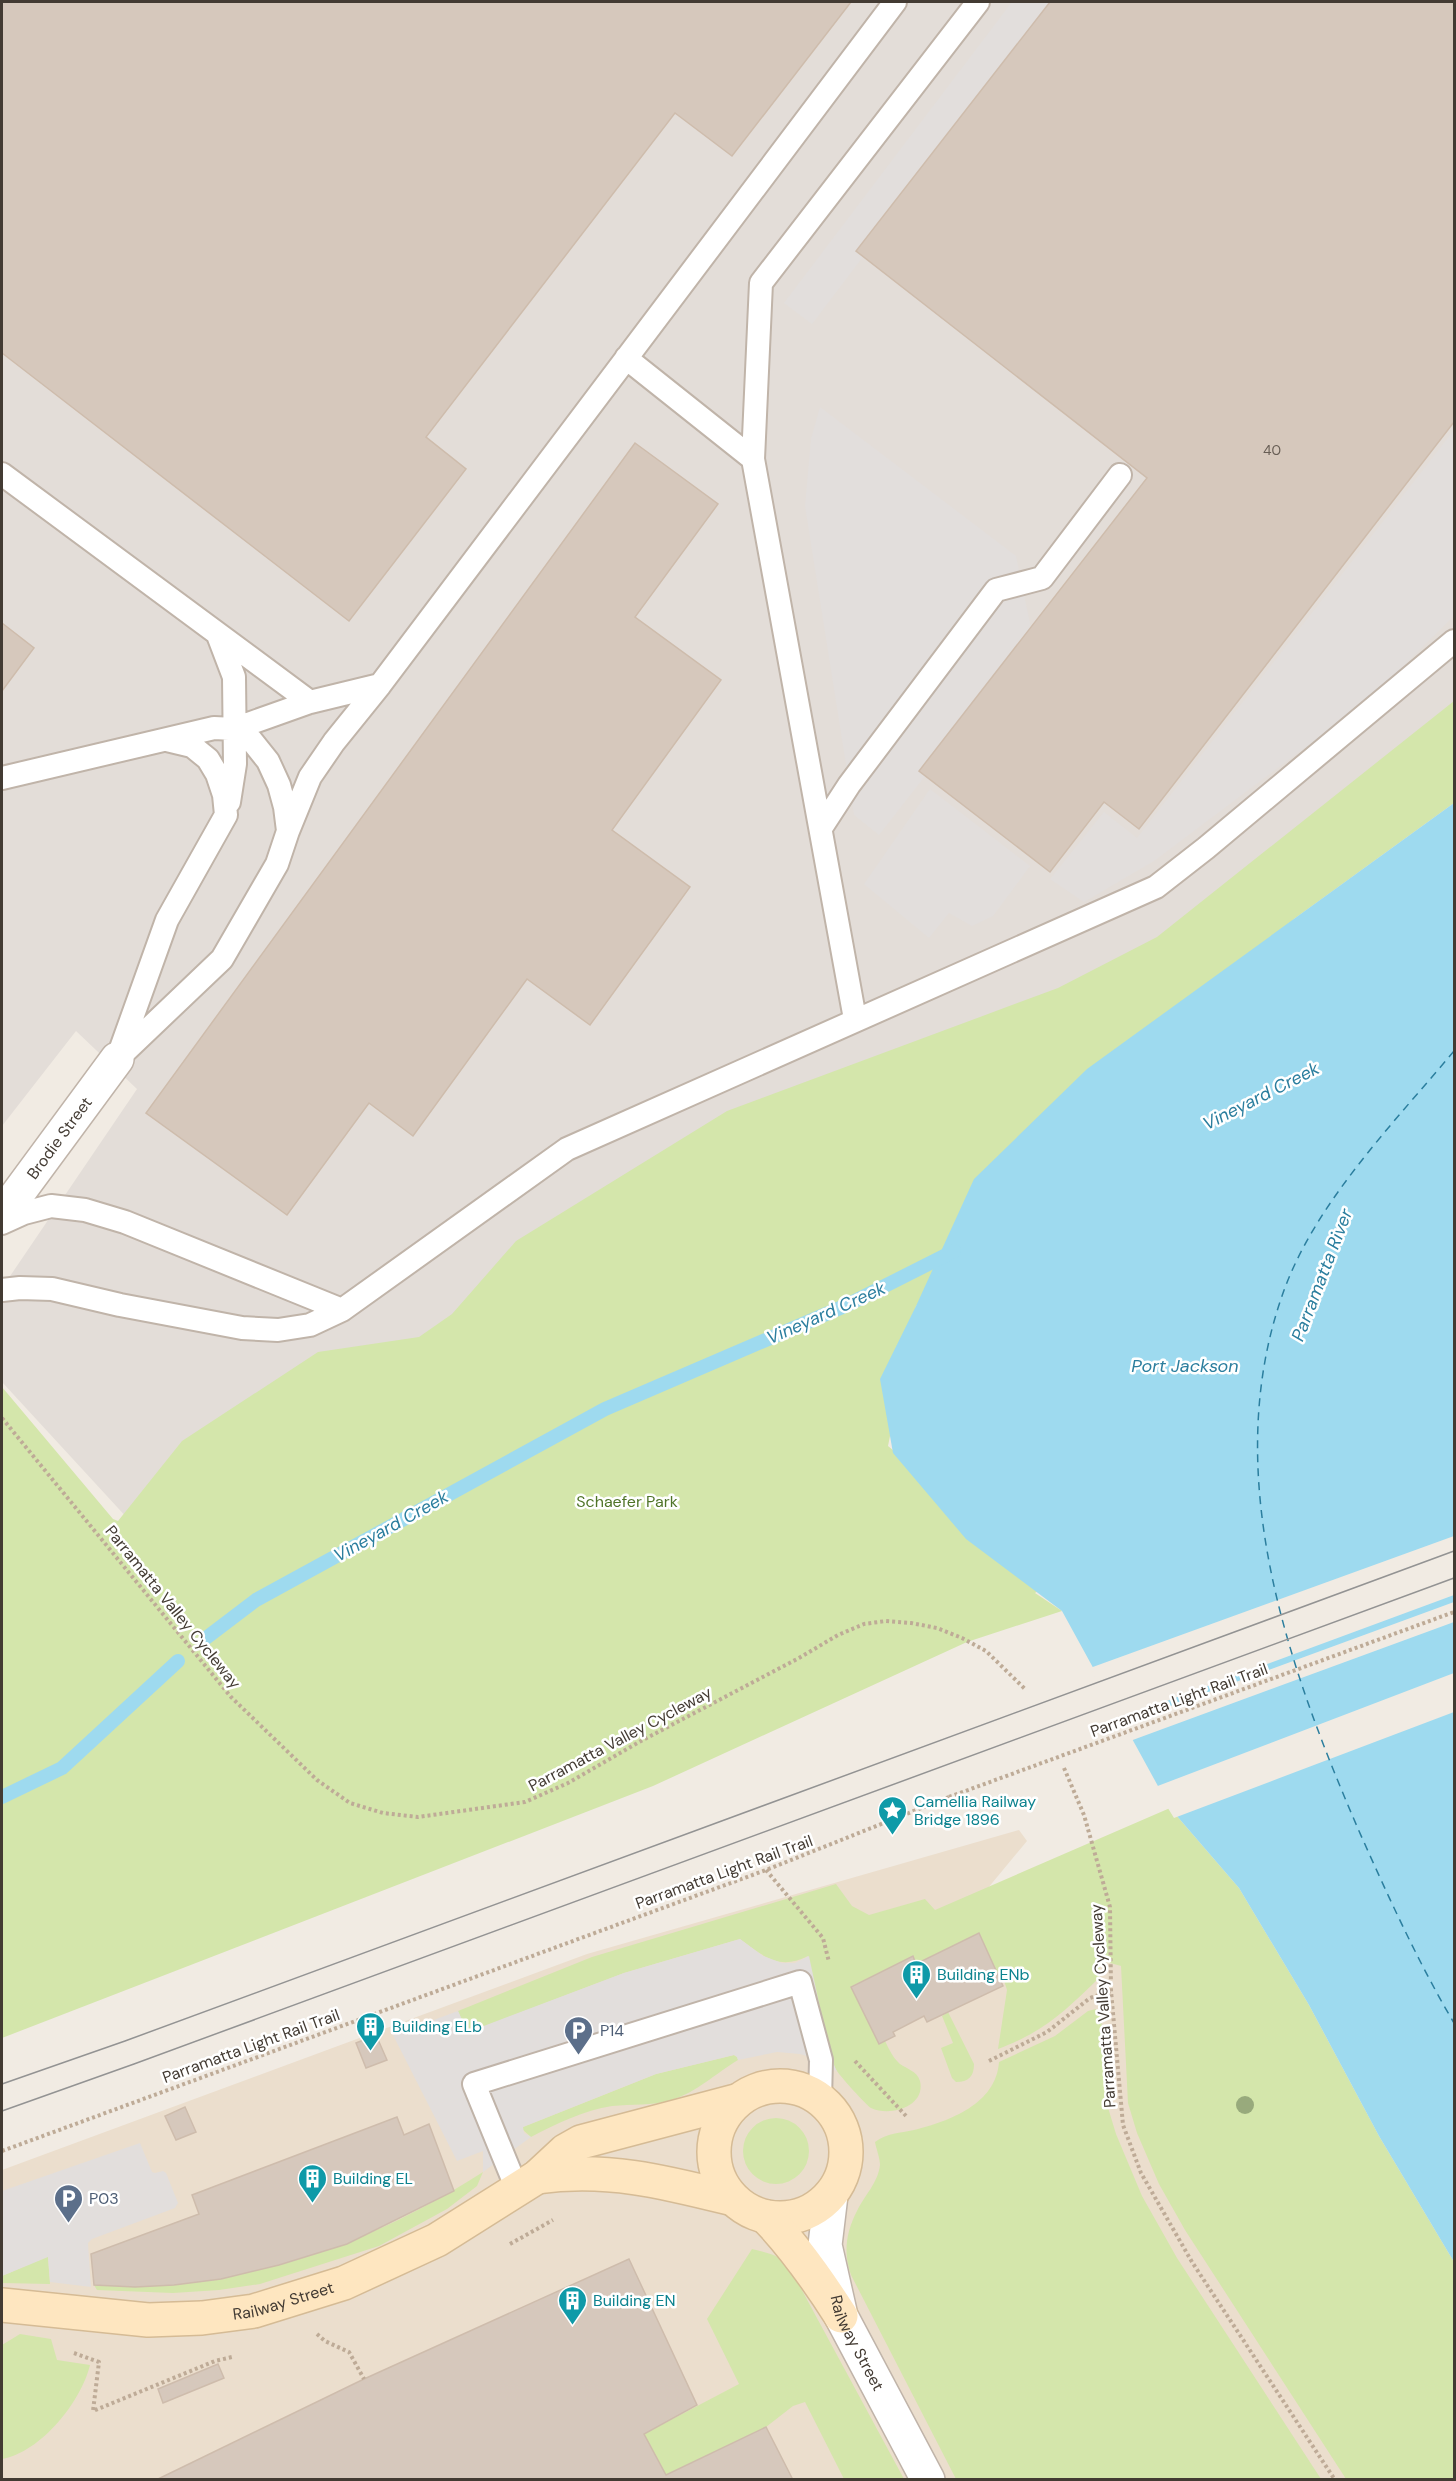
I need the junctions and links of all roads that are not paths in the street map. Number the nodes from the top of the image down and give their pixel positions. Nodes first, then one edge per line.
1 (895, 2) edge
2 (978, 2) edge
3 (626, 358) junction
4 (753, 459) junction
5 (2, 474) edge
6 (1120, 475) dead end
7 (218, 635) junction
8 (1455, 641) edge
9 (380, 685) junction
10 (310, 702) junction
11 (234, 729) junction
12 (166, 740) junction
13 (2, 778) edge
14 (226, 815) junction
15 (821, 828) junction
16 (288, 831) junction
17 (855, 1019) junction
18 (117, 1059) junction
19 (2, 1215) edge
20 (2, 1223) edge
21 (2, 1290) edge
22 (342, 1310) junction
23 (820, 2100) junction
24 (736, 2101) junction
25 (527, 2183) junction
26 (831, 2194) junction
27 (733, 2199) junction
28 (766, 2217) junction
29 (2, 2305) edge
30 (841, 2316) junction
31 (928, 2480) edge

1 - 3 lane
2 - 4 lane
3 - 4 lane
3 - 9 lane
4 - 15 lane
5 - 7 lane
6 - 15 lane
7 - 10 lane
7 - 11 lane
8 - 17 lane
9 - 10 lane
9 - 16 lane
10 - 11 lane
11 - 12 lane
11 - 14 lane
11 - 16 lane
12 - 13 lane
12 - 14 lane
14 - 18 lane
15 - 17 lane
16 - 18 lane
17 - 22 lane
18 - 19 street, Brodie Street
20 - 22 lane
21 - 22 lane
23 - 24 street
23 - 25 lane
23 - 26 street
24 - 25 street, Railway Street
24 - 27 street
25 - 27 street, Railway Street
25 - 29 street, Railway Street
26 - 28 street
26 - 30 street, Railway Street
27 - 28 street
28 - 30 street
30 - 31 street, Railway Street

